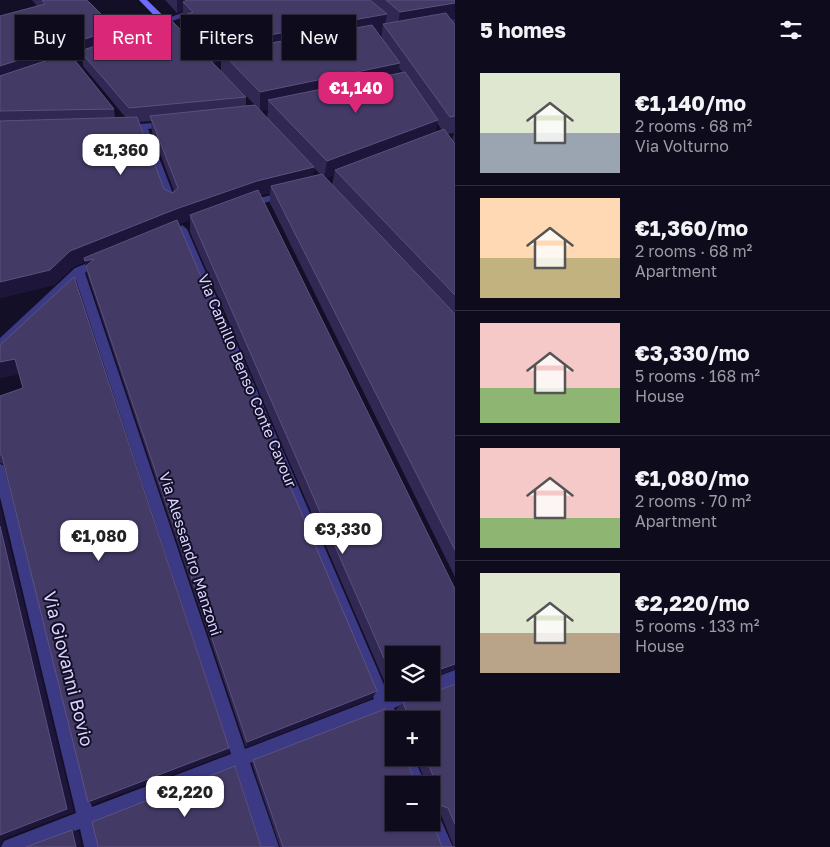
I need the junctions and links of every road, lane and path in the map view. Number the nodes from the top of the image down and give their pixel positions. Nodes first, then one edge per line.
1 (143, 0) edge
2 (225, 0) edge
3 (158, 15) edge
4 (171, 19) edge
5 (171, 28) edge
6 (174, 31) junction
7 (171, 32) edge
8 (181, 38) edge
9 (181, 124) edge
10 (121, 126) edge
11 (143, 128) junction
12 (296, 192) edge
13 (172, 204) edge
14 (235, 209) edge
15 (182, 229) edge
16 (96, 264) edge
17 (79, 271) junction
18 (0, 345) edge
19 (0, 470) edge
20 (455, 678) edge
21 (440, 683) edge
22 (389, 701) edge
23 (384, 703) junction
24 (387, 711) edge
25 (241, 760) junction
26 (86, 819) junction
27 (437, 831) edge
28 (10, 847) edge
29 (93, 847) edge
30 (270, 847) edge
31 (444, 847) edge

1 - 3 main road
2 - 4 street
5 - 6 main road
6 - 7 street
6 - 8 main road
9 - 11 street
10 - 11 street
11 - 13 street
12 - 14 street
15 - 23 street, Via Camillo Benso Conte Cavour
16 - 17 street
17 - 18 street
17 - 25 street, Via Alessandro Manzoni
19 - 26 street, Via Giovanni Bovio
20 - 21 street
22 - 23 street
23 - 24 street, Via Camillo Benso Conte Cavour
23 - 25 street
25 - 26 street
25 - 30 street, Via Alessandro Manzoni
26 - 28 street
26 - 29 street, Via Giovanni Bovio
27 - 31 street

